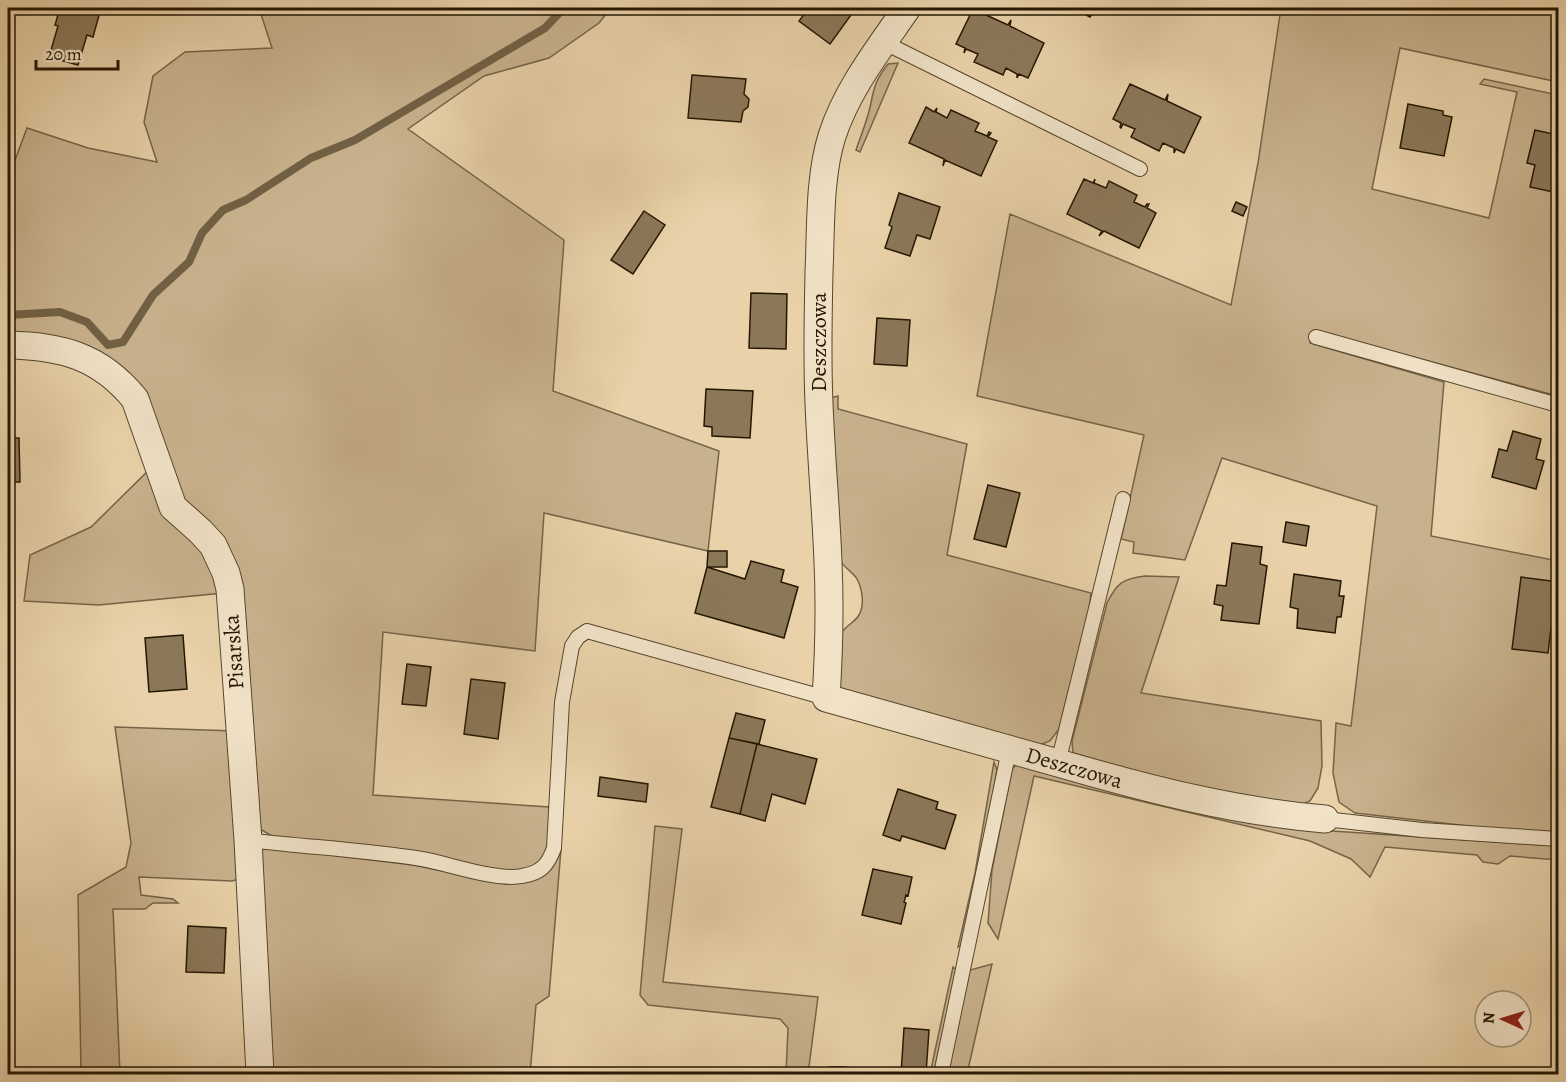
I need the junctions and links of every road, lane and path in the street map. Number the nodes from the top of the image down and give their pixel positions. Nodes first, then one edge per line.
1 (906, 8) edge
2 (883, 42) junction
3 (1140, 169) dead end
4 (1316, 337) dead end
5 (8, 345) edge
6 (1558, 405) edge
7 (1123, 499) dead end
8 (826, 698) junction
9 (1009, 750) junction
10 (1058, 763) junction
11 (1325, 819) joint
12 (1558, 839) edge
13 (248, 840) junction
14 (260, 1074) edge
15 (831, 1074) edge
16 (844, 1074) edge
17 (941, 1074) edge

1 - 2 street, Deszczowa
2 - 3 lane
2 - 8 street, Deszczowa
4 - 6 lane
5 - 13 street, Pisarska
7 - 10 lane
8 - 9 street, Deszczowa
8 - 13 lane, Deszczowa
9 - 10 street, Deszczowa
9 - 17 lane
10 - 11 street, Deszczowa
11 - 12 lane
13 - 14 street, Pisarska
15 - 16 lane

